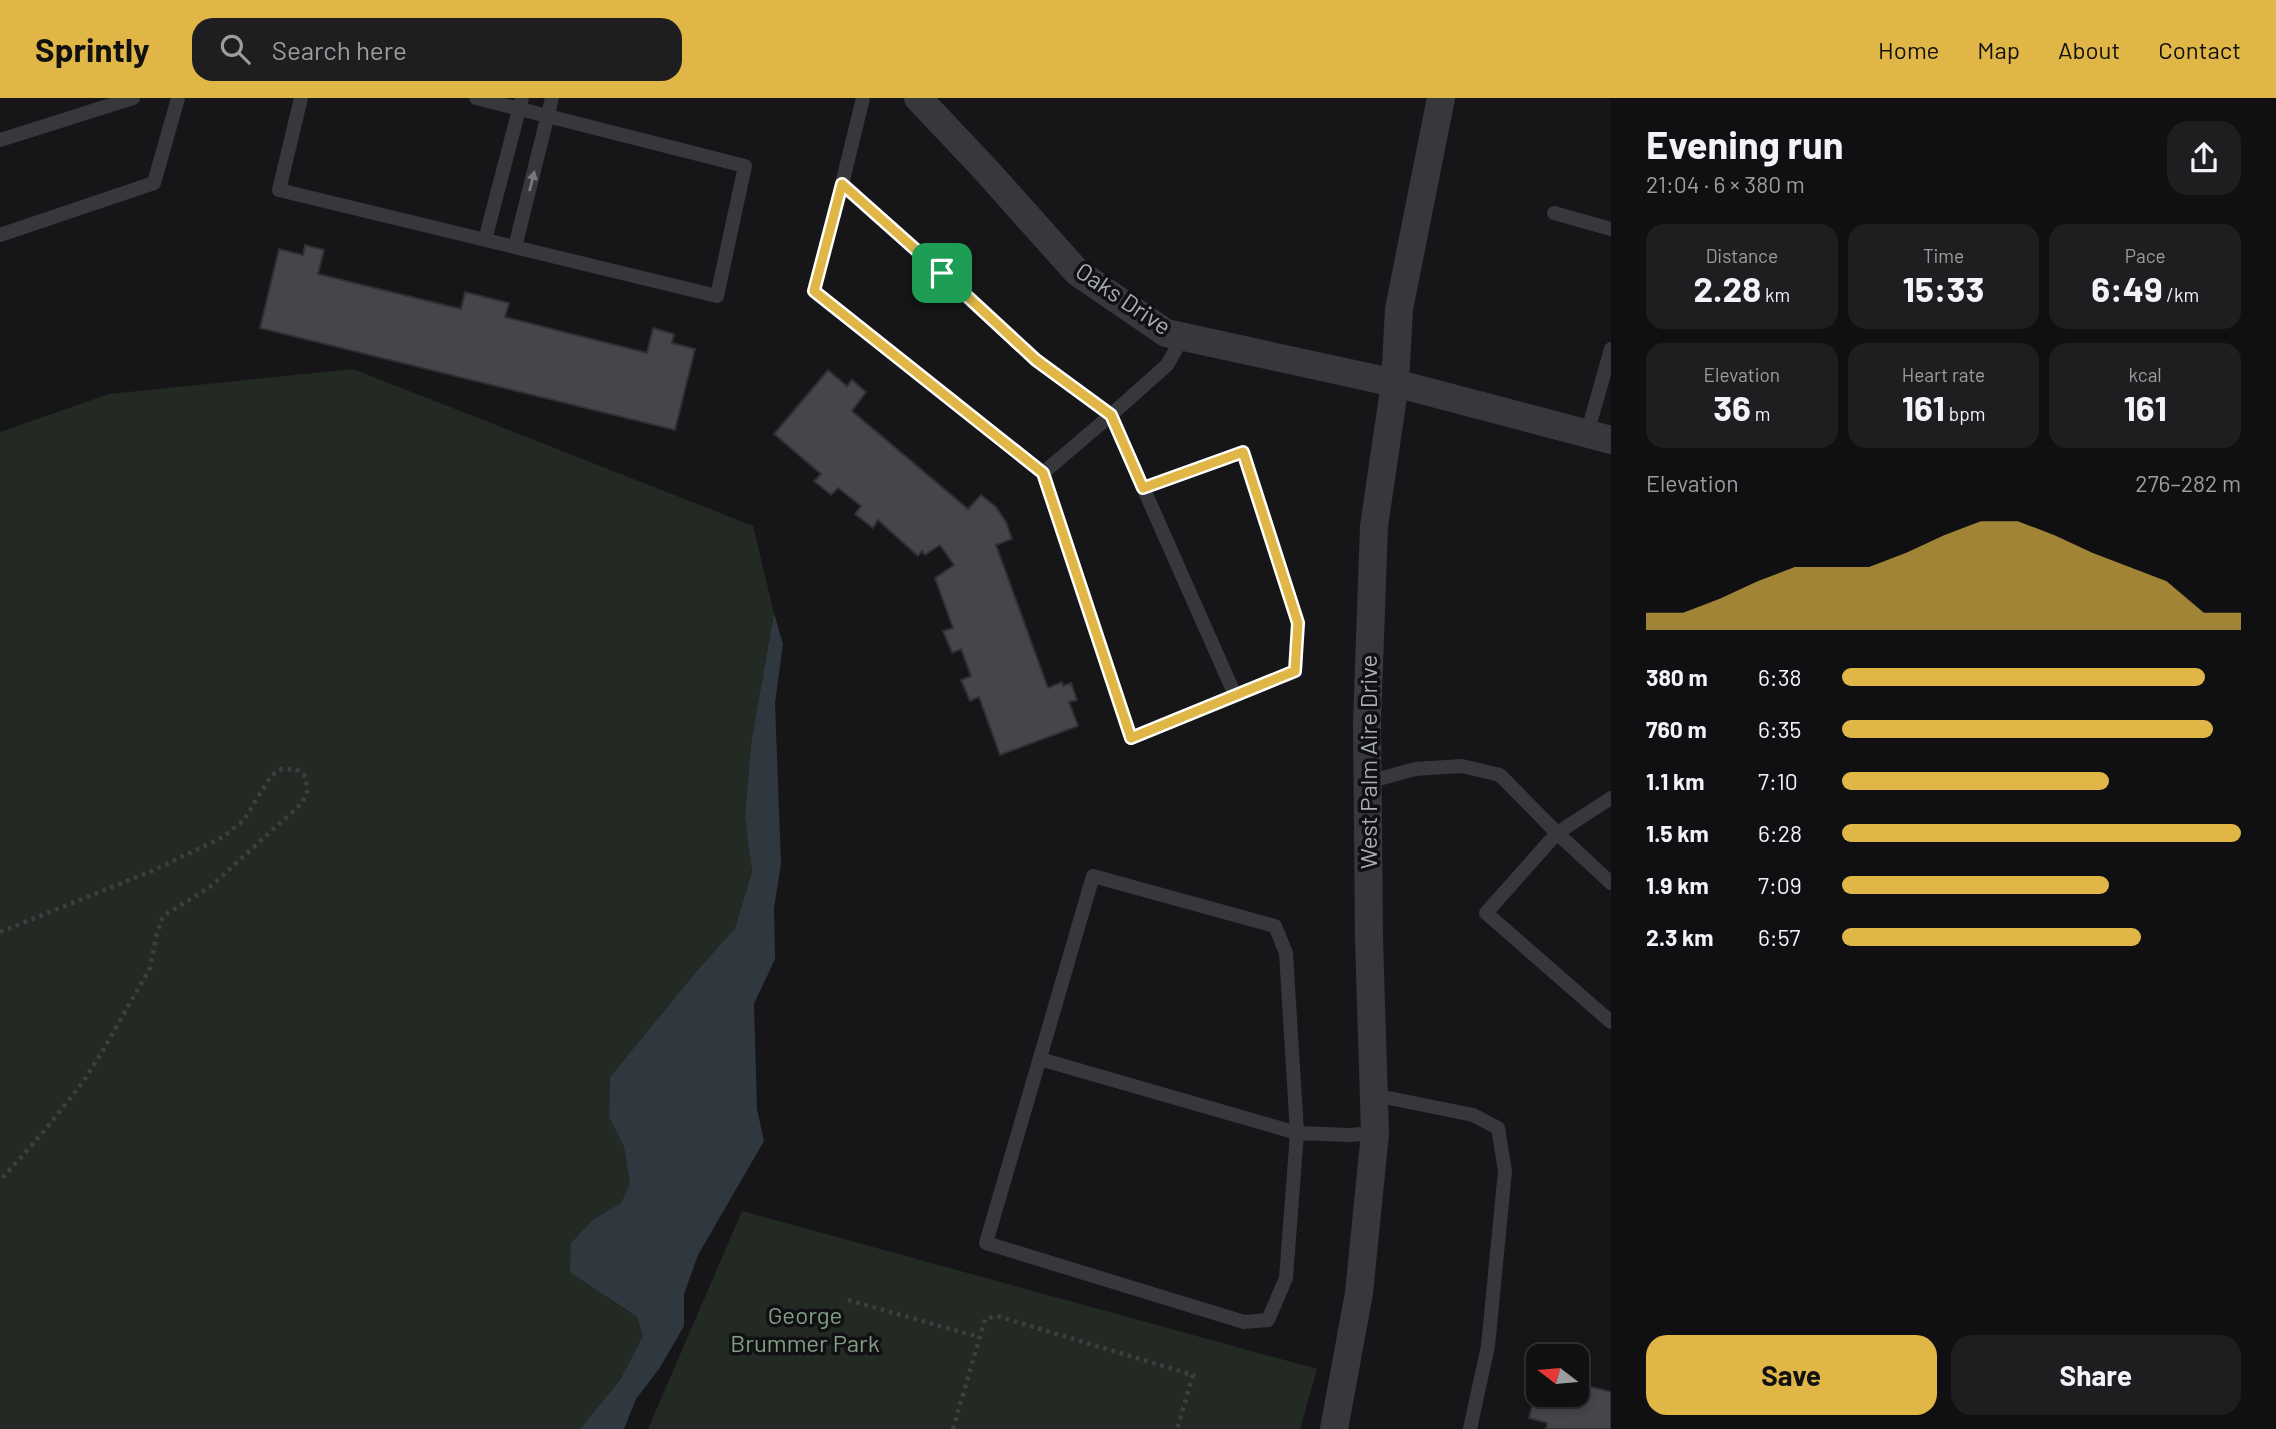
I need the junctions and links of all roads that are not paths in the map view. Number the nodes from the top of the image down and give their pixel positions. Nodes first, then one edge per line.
1 (133, 98) edge
2 (178, 98) edge
3 (301, 98) edge
4 (476, 98) edge
5 (552, 98) edge
6 (863, 98) edge
7 (918, 98) edge
8 (1441, 98) edge
9 (521, 103) edge
10 (548, 115) junction
11 (0, 141) edge
12 (842, 184) junction
13 (1554, 213) dead end
14 (1611, 229) edge
15 (0, 235) edge
16 (485, 240) junction
17 (515, 247) junction
18 (1183, 337) junction
19 (1611, 349) edge
20 (1395, 383) junction
21 (1111, 415) junction
22 (1599, 437) edge
23 (1043, 473) junction
24 (1143, 488) junction
25 (1235, 695) junction
26 (1368, 782) junction
27 (1611, 799) edge
28 (1557, 833) junction
29 (1611, 883) edge
30 (1611, 1022) edge
31 (1040, 1059) junction
32 (1374, 1095) junction
33 (1297, 1133) junction
34 (1375, 1133) junction
35 (1334, 1429) edge
36 (1470, 1429) edge

1 - 11 lane
2 - 15 lane
3 - 16 lane
4 - 9 lane
5 - 10 lane
6 - 12 lane
7 - 18 street, Oaks Drive
8 - 20 street, West Palm Aire Drive
9 - 10 lane
9 - 16 lane
17 -> 10 lane
10 - 17 lane
12 - 21 lane
12 - 23 lane
13 - 14 lane
16 - 17 lane
18 - 20 street, Oaks Drive
18 - 21 lane
19 - 22 lane
20 - 22 street, Oaks Drive
20 - 26 street, West Palm Aire Drive
21 - 23 lane
21 - 24 lane
23 - 25 lane
24 - 25 lane
24 - 25 lane
26 - 28 lane
26 - 32 street, West Palm Aire Drive
27 - 28 lane
28 - 29 lane
28 - 30 lane
31 - 33 lane
31 - 33 lane
31 - 33 lane
32 - 34 street, West Palm Aire Drive
32 - 36 lane
33 - 34 lane
34 - 35 street, West Palm Aire Drive

